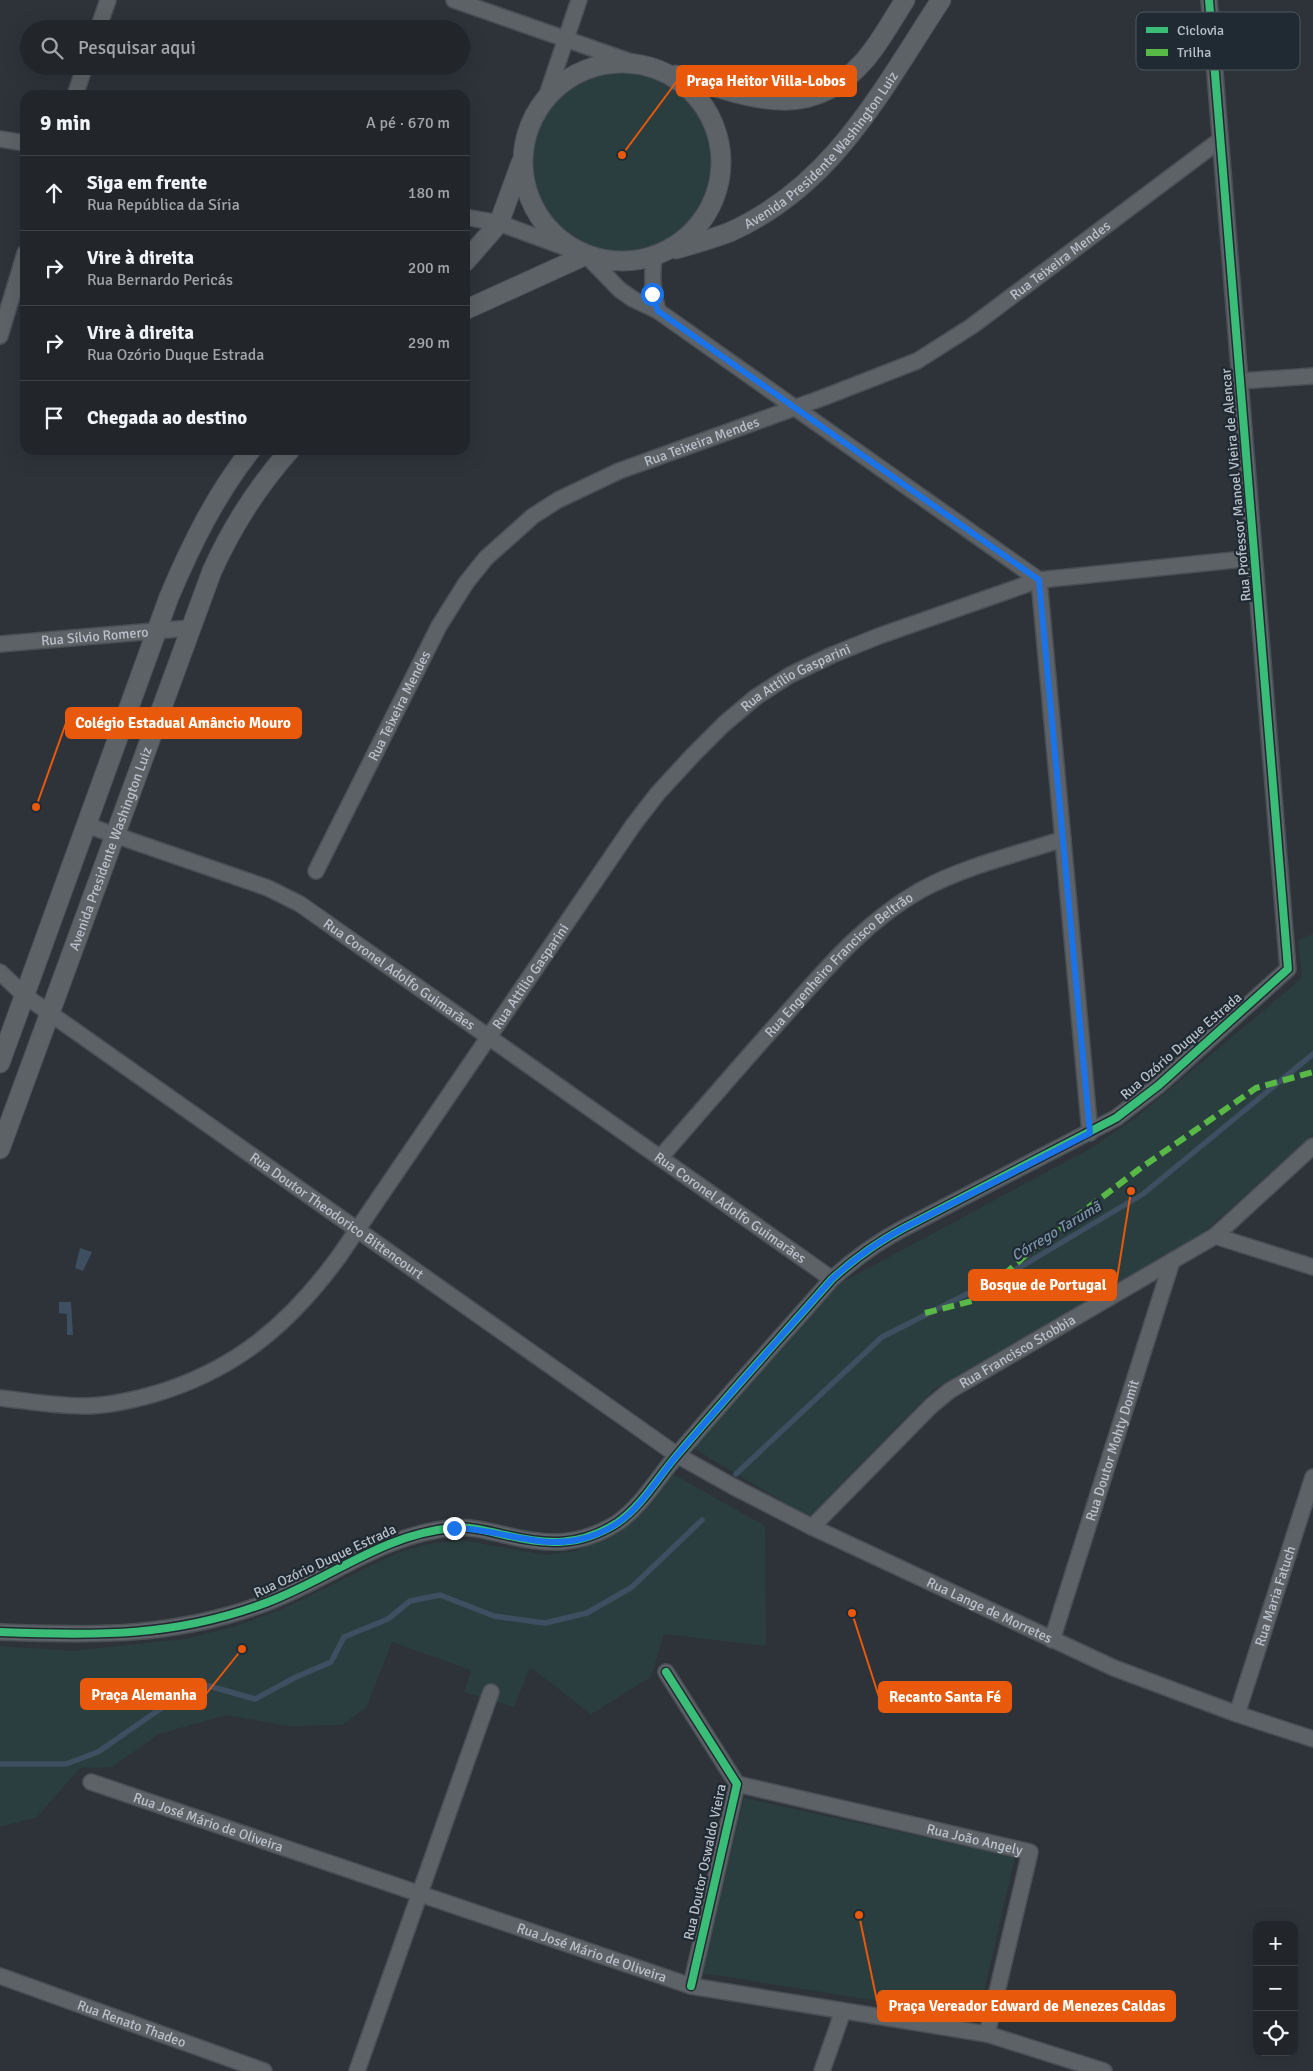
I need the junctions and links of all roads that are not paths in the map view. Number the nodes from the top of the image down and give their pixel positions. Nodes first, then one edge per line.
1 (108, 0) edge
2 (454, 0) edge
3 (579, 0) edge
4 (905, 0) edge
5 (941, 0) edge
6 (101, 20) edge
7 (566, 38) junction
8 (637, 64) junction
9 (1214, 70) edge
10 (663, 71) junction
11 (82, 75) edge
12 (77, 90) edge
13 (546, 98) junction
14 (0, 139) edge
15 (1220, 140) junction
16 (20, 142) edge
17 (523, 160) junction
18 (470, 218) edge
19 (499, 223) junction
20 (659, 254) junction
21 (586, 255) junction
22 (470, 256) edge
23 (20, 270) edge
24 (470, 308) edge
25 (658, 311) junction
26 (0, 336) edge
27 (1313, 376) edge
28 (1240, 381) junction
29 (795, 408) junction
30 (247, 455) edge
31 (286, 455) edge
32 (1254, 558) junction
33 (1039, 580) junction
34 (190, 628) junction
35 (157, 631) junction
36 (0, 644) edge
37 (86, 825) junction
38 (115, 835) junction
39 (1063, 839) junction
40 (316, 871) dead end
41 (1288, 969) joint
42 (0, 972) edge
43 (24, 995) junction
44 (50, 1014) junction
45 (489, 1037) junction
46 (0, 1063) edge
47 (1090, 1133) junction
48 (1313, 1146) edge
49 (0, 1149) edge
50 (660, 1158) junction
51 (358, 1230) junction
52 (1215, 1236) junction
53 (1172, 1261) junction
54 (1313, 1267) edge
55 (832, 1279) junction
56 (0, 1398) edge
57 (677, 1455) junction
58 (1313, 1477) edge
59 (812, 1527) junction
60 (0, 1632) edge
61 (1052, 1640) junction
62 (666, 1672) dead end
63 (491, 1692) dead end
64 (1237, 1714) junction
65 (1313, 1739) edge
66 (91, 1782) dead end
67 (737, 1784) junction
68 (420, 1894) junction
69 (0, 1976) edge
70 (691, 1986) junction
71 (843, 2011) junction
72 (987, 2034) junction
73 (264, 2071) edge
74 (357, 2071) edge
75 (822, 2071) edge
76 (1104, 2071) edge

1 - 6 street
2 - 7 street
3 - 7 street
4 - 10 street, Avenida Presidente Washington Luiz
5 - 20 street, Avenida Presidente Washington Luiz
7 - 8 street
7 - 13 street
8 - 10 street, Avenida Presidente Washington Luiz
8 - 13 street, Avenida Presidente Washington Luiz
9 - 15 street, Rua Professor Manoel Vieira de Alencar
10 - 20 street
11 - 12 street
13 - 17 street, Avenida Presidente Washington Luiz
14 - 16 street
15 - 28 street, Rua Professor Manoel Vieira de Alencar
15 - 29 street, Rua Teixeira Mendes
17 - 19 street
17 - 21 street, Avenida Presidente Washington Luiz
18 - 19 street
19 - 21 street
19 - 22 street
20 - 21 street, Avenida Presidente Washington Luiz
20 - 25 street
21 - 24 street
21 - 25 street
23 - 26 street
25 - 29 street
27 - 28 street
28 - 32 street, Rua Professor Manoel Vieira de Alencar
29 - 33 street
29 - 40 street, Rua Teixeira Mendes
30 - 35 street
31 - 34 street, Avenida Presidente Washington Luiz
32 - 33 street, Rua Attílio Gasparini
32 - 41 street, Rua Professor Manoel Vieira de Alencar
33 - 39 street
33 - 45 street, Rua Attílio Gasparini
34 - 35 street, Rua Sílvio Romero
34 - 38 street, Avenida Presidente Washington Luiz
35 - 36 street, Rua Sílvio Romero
35 - 37 street
37 - 38 street, Rua Coronel Adolfo Guimarães
37 - 43 street
38 - 44 street, Avenida Presidente Washington Luiz
38 - 45 street, Rua Coronel Adolfo Guimarães
39 - 47 street
39 - 50 street, Rua Engenheiro Francisco Beltrão
41 - 47 street, Rua Ozório Duque Estrada
42 - 43 street, Rua Doutor Theodorico Bittencourt
43 - 44 street, Rua Doutor Theodorico Bittencourt
43 - 46 street
44 - 49 street, Avenida Presidente Washington Luiz
44 - 51 street, Rua Doutor Theodorico Bittencourt
45 - 50 street, Rua Coronel Adolfo Guimarães
45 - 51 street, Rua Attílio Gasparini
47 - 55 street, Rua Ozório Duque Estrada
48 - 52 street, Rua Francisco Stobbia
50 - 55 street, Rua Coronel Adolfo Guimarães
51 - 56 street, Rua Attílio Gasparini
51 - 57 street, Rua Doutor Theodorico Bittencourt
52 - 53 street, Rua Francisco Stobbia
52 - 54 street
53 - 59 street, Rua Francisco Stobbia
53 - 61 street, Rua Doutor Mohty Domit
55 - 57 street, Rua Ozório Duque Estrada
57 - 59 street, Rua Lange de Morretes
57 - 60 street, Rua Ozório Duque Estrada
58 - 64 street, Rua Maria Fatuch
59 - 61 street, Rua Lange de Morretes
61 - 64 street, Rua Lange de Morretes
62 - 67 street, Rua Doutor Oswaldo Vieira
63 - 68 street
64 - 65 street, Rua Lange de Morretes
66 - 68 street, Rua José Mário de Oliveira
67 - 70 street, Rua Doutor Oswaldo Vieira
67 - 72 street, Rua João Angely
68 - 70 street, Rua José Mário de Oliveira
68 - 74 street
69 - 73 street, Rua Renato Thadeo
70 - 71 street, Rua José Mário de Oliveira
71 - 72 street, Rua José Mário de Oliveira
71 - 75 street
72 - 76 street, Rua José Mário de Oliveira

